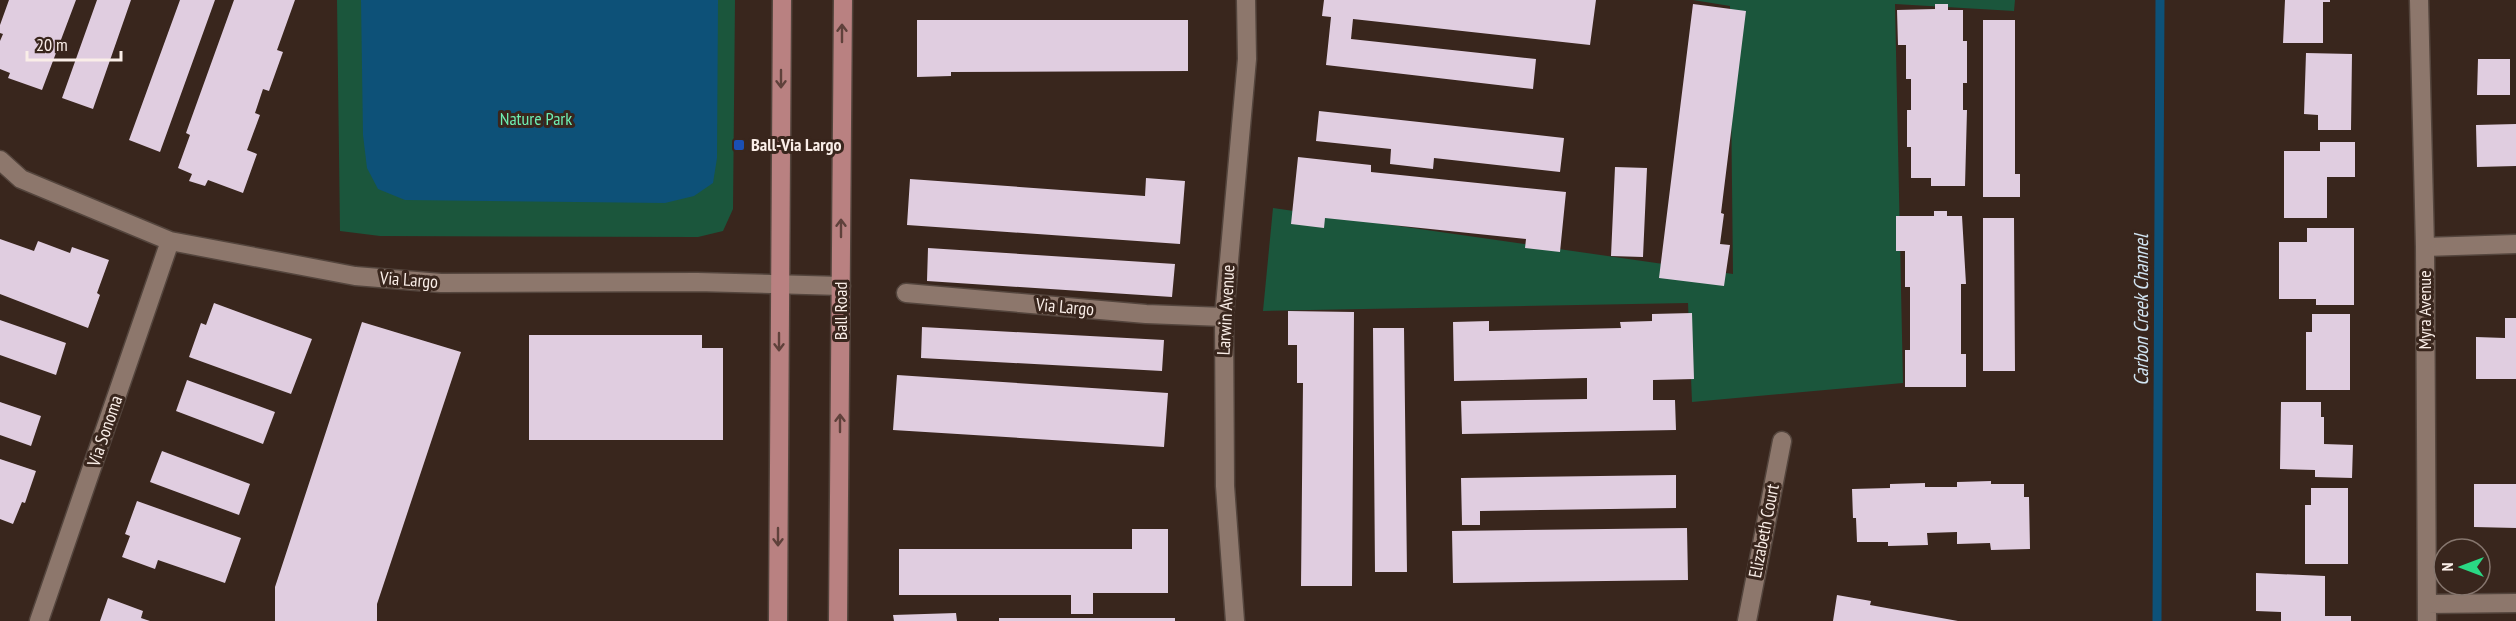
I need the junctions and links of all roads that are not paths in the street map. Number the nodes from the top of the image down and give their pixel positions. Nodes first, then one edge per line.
1 (782, 0) edge
2 (843, 0) edge
3 (1246, 0) edge
4 (2419, 0) edge
5 (0, 160) edge
6 (170, 241) junction
7 (2516, 244) edge
8 (2425, 247) junction
9 (779, 284) junction
10 (841, 286) junction
11 (906, 292) dead end
12 (1224, 317) junction
13 (1782, 441) dead end
14 (2516, 603) edge
15 (2427, 612) edge
16 (39, 621) edge
17 (778, 621) edge
18 (838, 621) edge
19 (1235, 621) edge
20 (1747, 621) edge

1 -> 9 main road
10 -> 2 main road, Ball Road
3 - 12 street, Larwin Avenue
4 - 8 street, Myra Avenue
5 - 6 street, Via Largo
6 - 9 street, Via Largo
6 - 16 street, Via Sonoma
7 - 8 street
8 - 15 street, Myra Avenue
9 - 10 street, Via Largo
9 -> 17 main road
18 -> 10 main road, Ball Road
11 - 12 street, Via Largo
12 - 19 street, Larwin Avenue
13 - 20 street, Elizabeth Court
14 - 15 street

